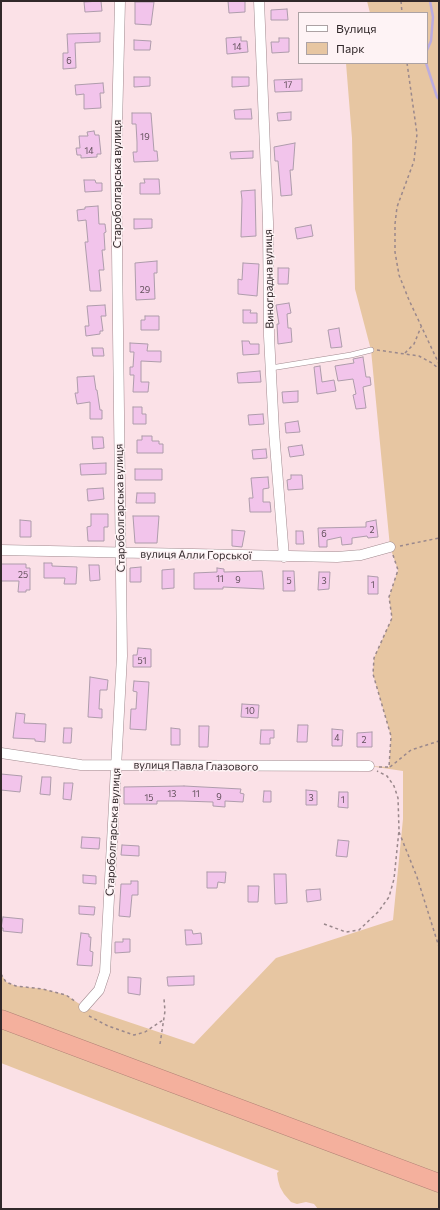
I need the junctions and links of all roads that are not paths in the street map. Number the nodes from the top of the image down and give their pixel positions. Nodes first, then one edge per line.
1 (120, 1) edge
2 (258, 1) edge
3 (371, 350) road end
4 (271, 368) junction
5 (390, 547) road end
6 (1, 550) edge
7 (120, 553) junction
8 (284, 557) junction
9 (1, 753) edge
10 (117, 764) junction
11 (369, 766) road end
12 (84, 1007) road end
13 (1, 1019) edge
14 (439, 1183) edge

1 - 7 street, Староболгарська вулиця
2 - 4 street, Виноградна вулиця
3 - 4 lane
4 - 8 street, Виноградна вулиця
5 - 8 street, вулиця Алли Горської
6 - 7 street, вулиця Алли Горської
7 - 8 street, вулиця Алли Горської
7 - 10 street, Староболгарська вулиця
9 - 10 street, вулиця Павла Глазового
10 - 11 street, вулиця Павла Глазового
10 - 12 street, Староболгарська вулиця
13 - 14 highway

